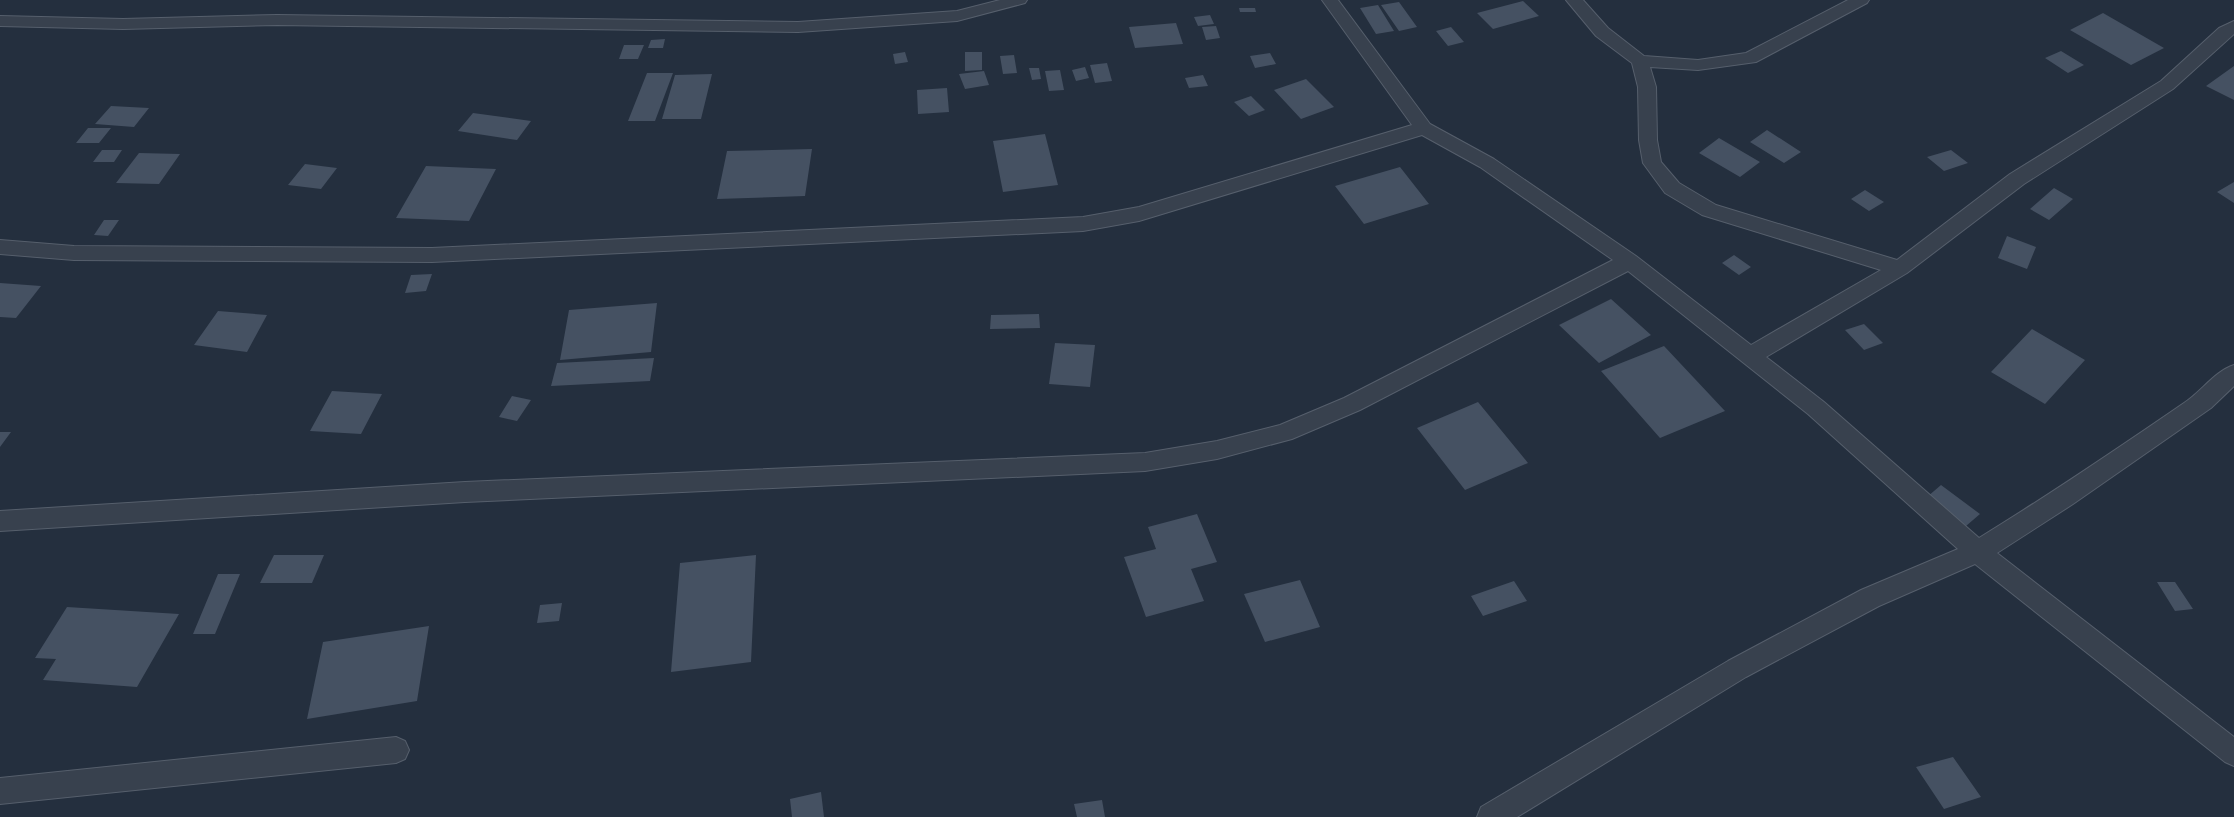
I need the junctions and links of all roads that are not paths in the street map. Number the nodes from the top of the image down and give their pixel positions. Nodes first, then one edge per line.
1 (1019, 0) edge
2 (1330, 0) edge
3 (1574, 0) edge
4 (1861, 0) edge
5 (0, 21) edge
6 (2234, 26) edge
7 (1640, 61) junction
8 (1424, 128) junction
9 (0, 247) edge
10 (1629, 260) junction
11 (1900, 268) junction
12 (1750, 356) junction
13 (2234, 373) edge
14 (0, 521) edge
15 (1978, 552) junction
16 (396, 750) dead end
17 (2234, 753) edge
18 (0, 791) edge
19 (1491, 817) edge

1 - 5 street
2 - 8 street
3 - 7 street
4 - 7 street
6 - 11 street
7 - 11 street
8 - 9 street
8 - 10 street
10 - 12 street
10 - 14 street
11 - 12 street
12 - 15 street
13 - 15 street
15 - 17 street
15 - 19 street
16 - 18 street

